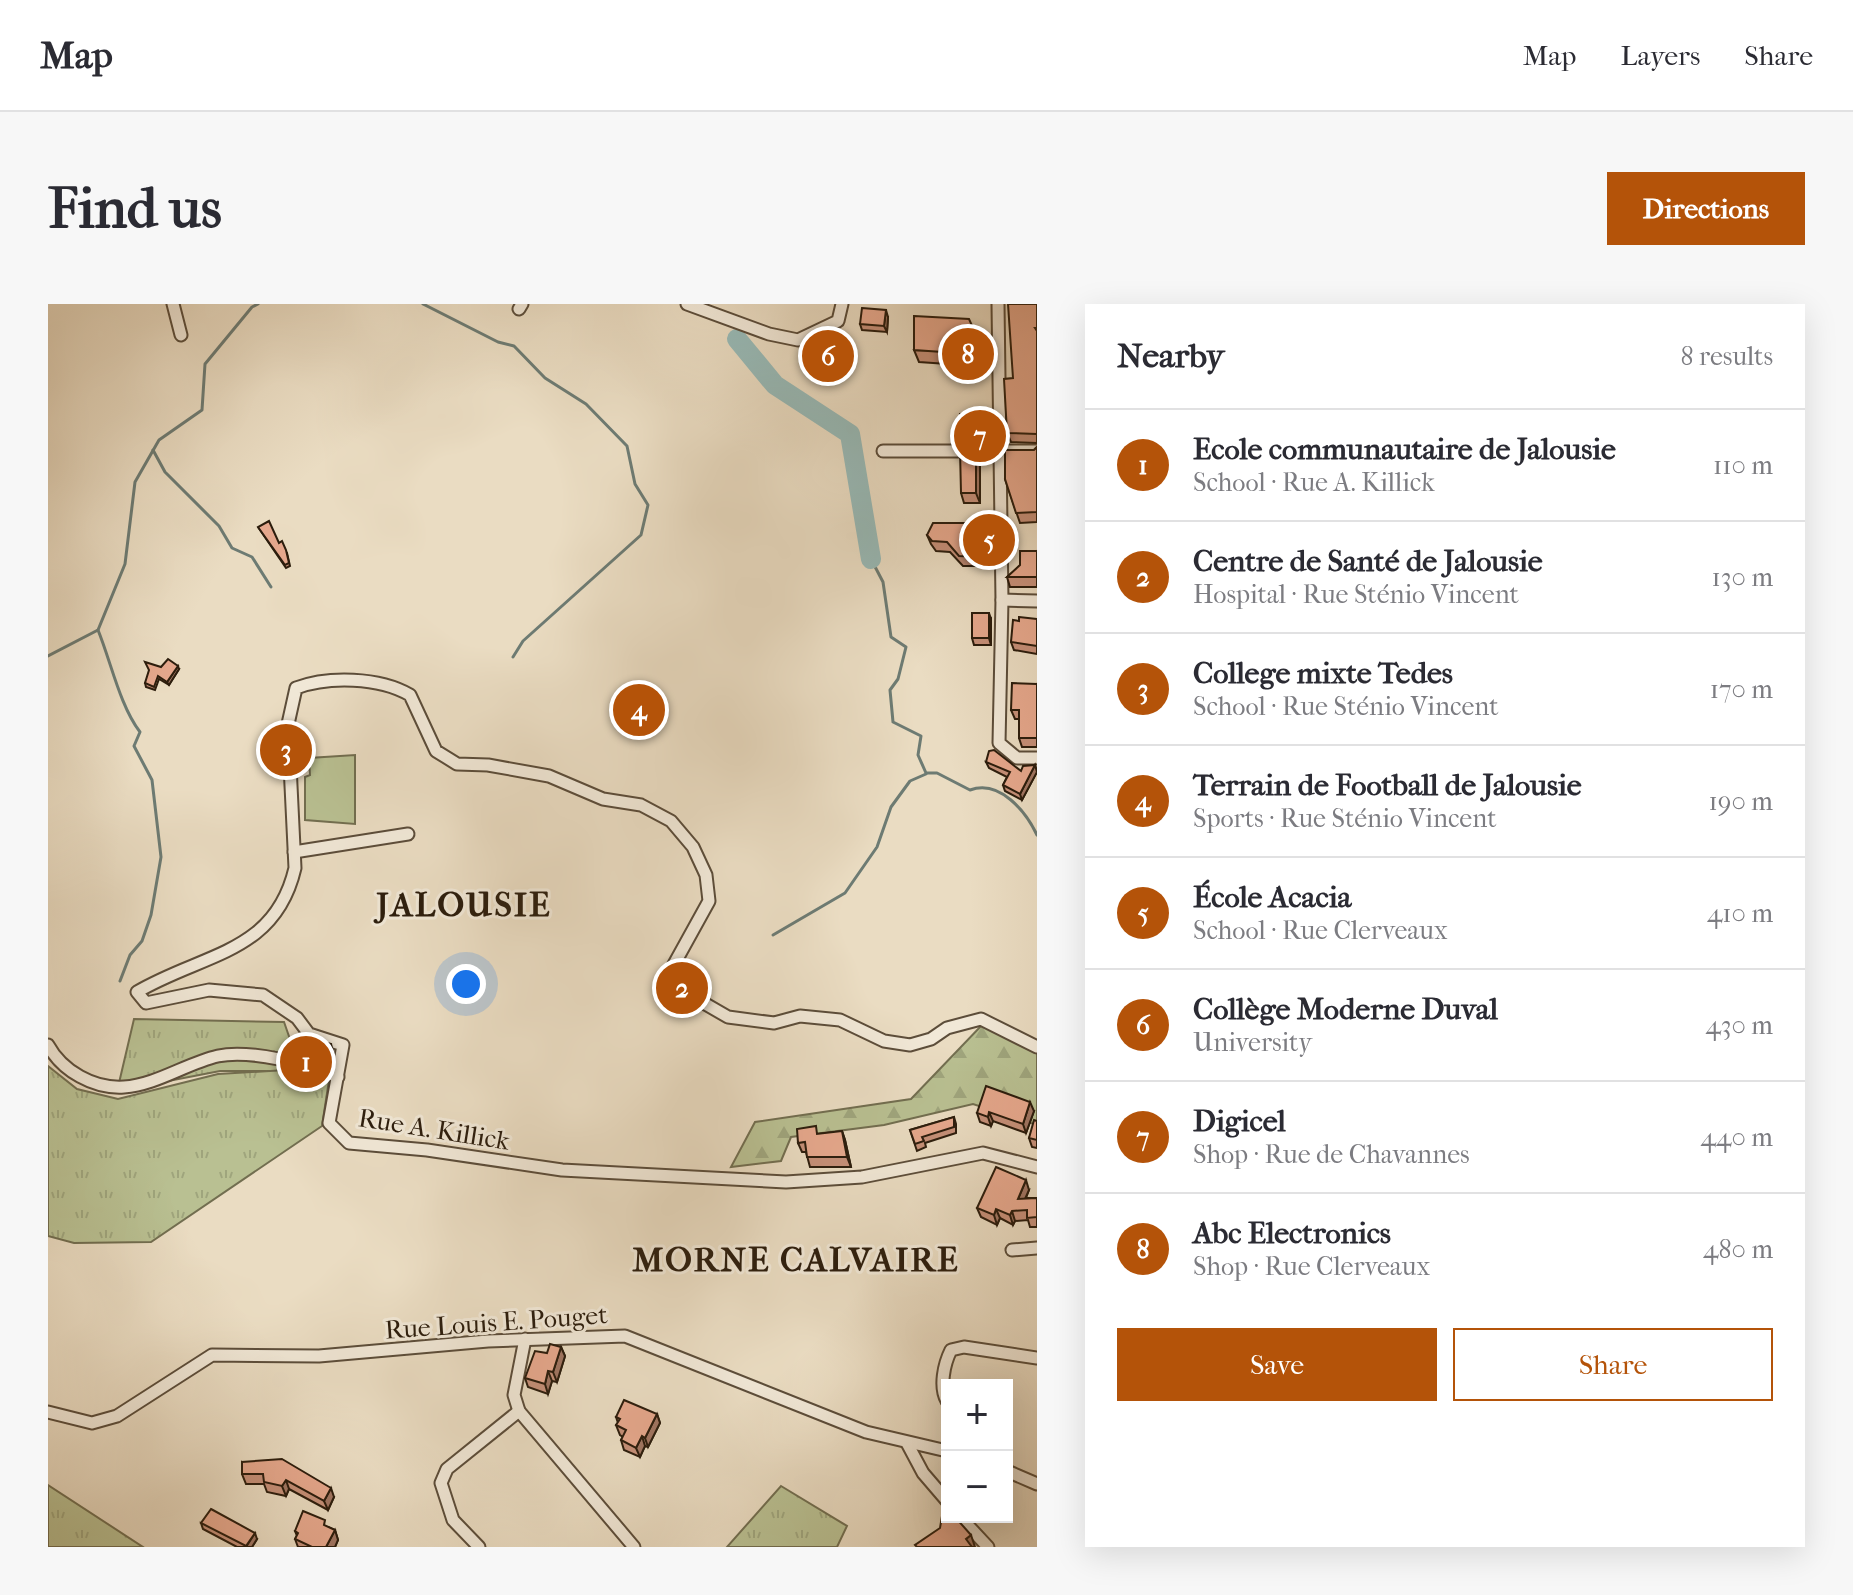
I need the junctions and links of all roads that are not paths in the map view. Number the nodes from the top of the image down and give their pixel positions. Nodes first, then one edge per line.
1 (173, 304) edge
2 (687, 304) edge
3 (842, 304) edge
4 (998, 304) edge
5 (181, 335) dead end
6 (883, 451) dead end
7 (999, 451) junction
8 (1037, 451) edge
9 (1002, 600) junction
10 (1037, 601) edge
11 (1037, 758) edge
12 (408, 834) dead end
13 (294, 852) junction
14 (48, 1045) edge
15 (1037, 1047) edge
16 (338, 1077) junction
17 (1037, 1167) edge
18 (1037, 1248) edge
19 (1012, 1250) dead end
20 (525, 1339) junction
21 (1037, 1358) edge
22 (944, 1379) edge
23 (519, 1411) junction
24 (48, 1412) edge
25 (907, 1443) junction
26 (941, 1450) edge
27 (1013, 1468) edge
28 (1013, 1474) edge
29 (1021, 1477) junction
30 (1037, 1484) edge
31 (941, 1494) edge
32 (966, 1523) edge
33 (479, 1547) edge
34 (634, 1547) edge
35 (988, 1547) edge

1 - 5 street
2 - 3 street
4 - 7 street
6 - 7 street
7 - 8 street
7 - 9 street
9 - 10 street
9 - 11 street
12 - 13 street
13 - 15 street
13 - 16 street, Rue A. Killick
14 - 16 street
16 - 17 street, Rue A. Killick
18 - 19 street
20 - 23 street
20 - 24 street, Rue Louis E. Pouget
20 - 25 street, Rue Louis E. Pouget
21 - 22 street
23 - 33 street
23 - 34 street
25 - 26 street, Rue Louis E. Pouget
25 - 31 street
27 - 29 street
28 - 29 street
29 - 30 street
32 - 35 street

